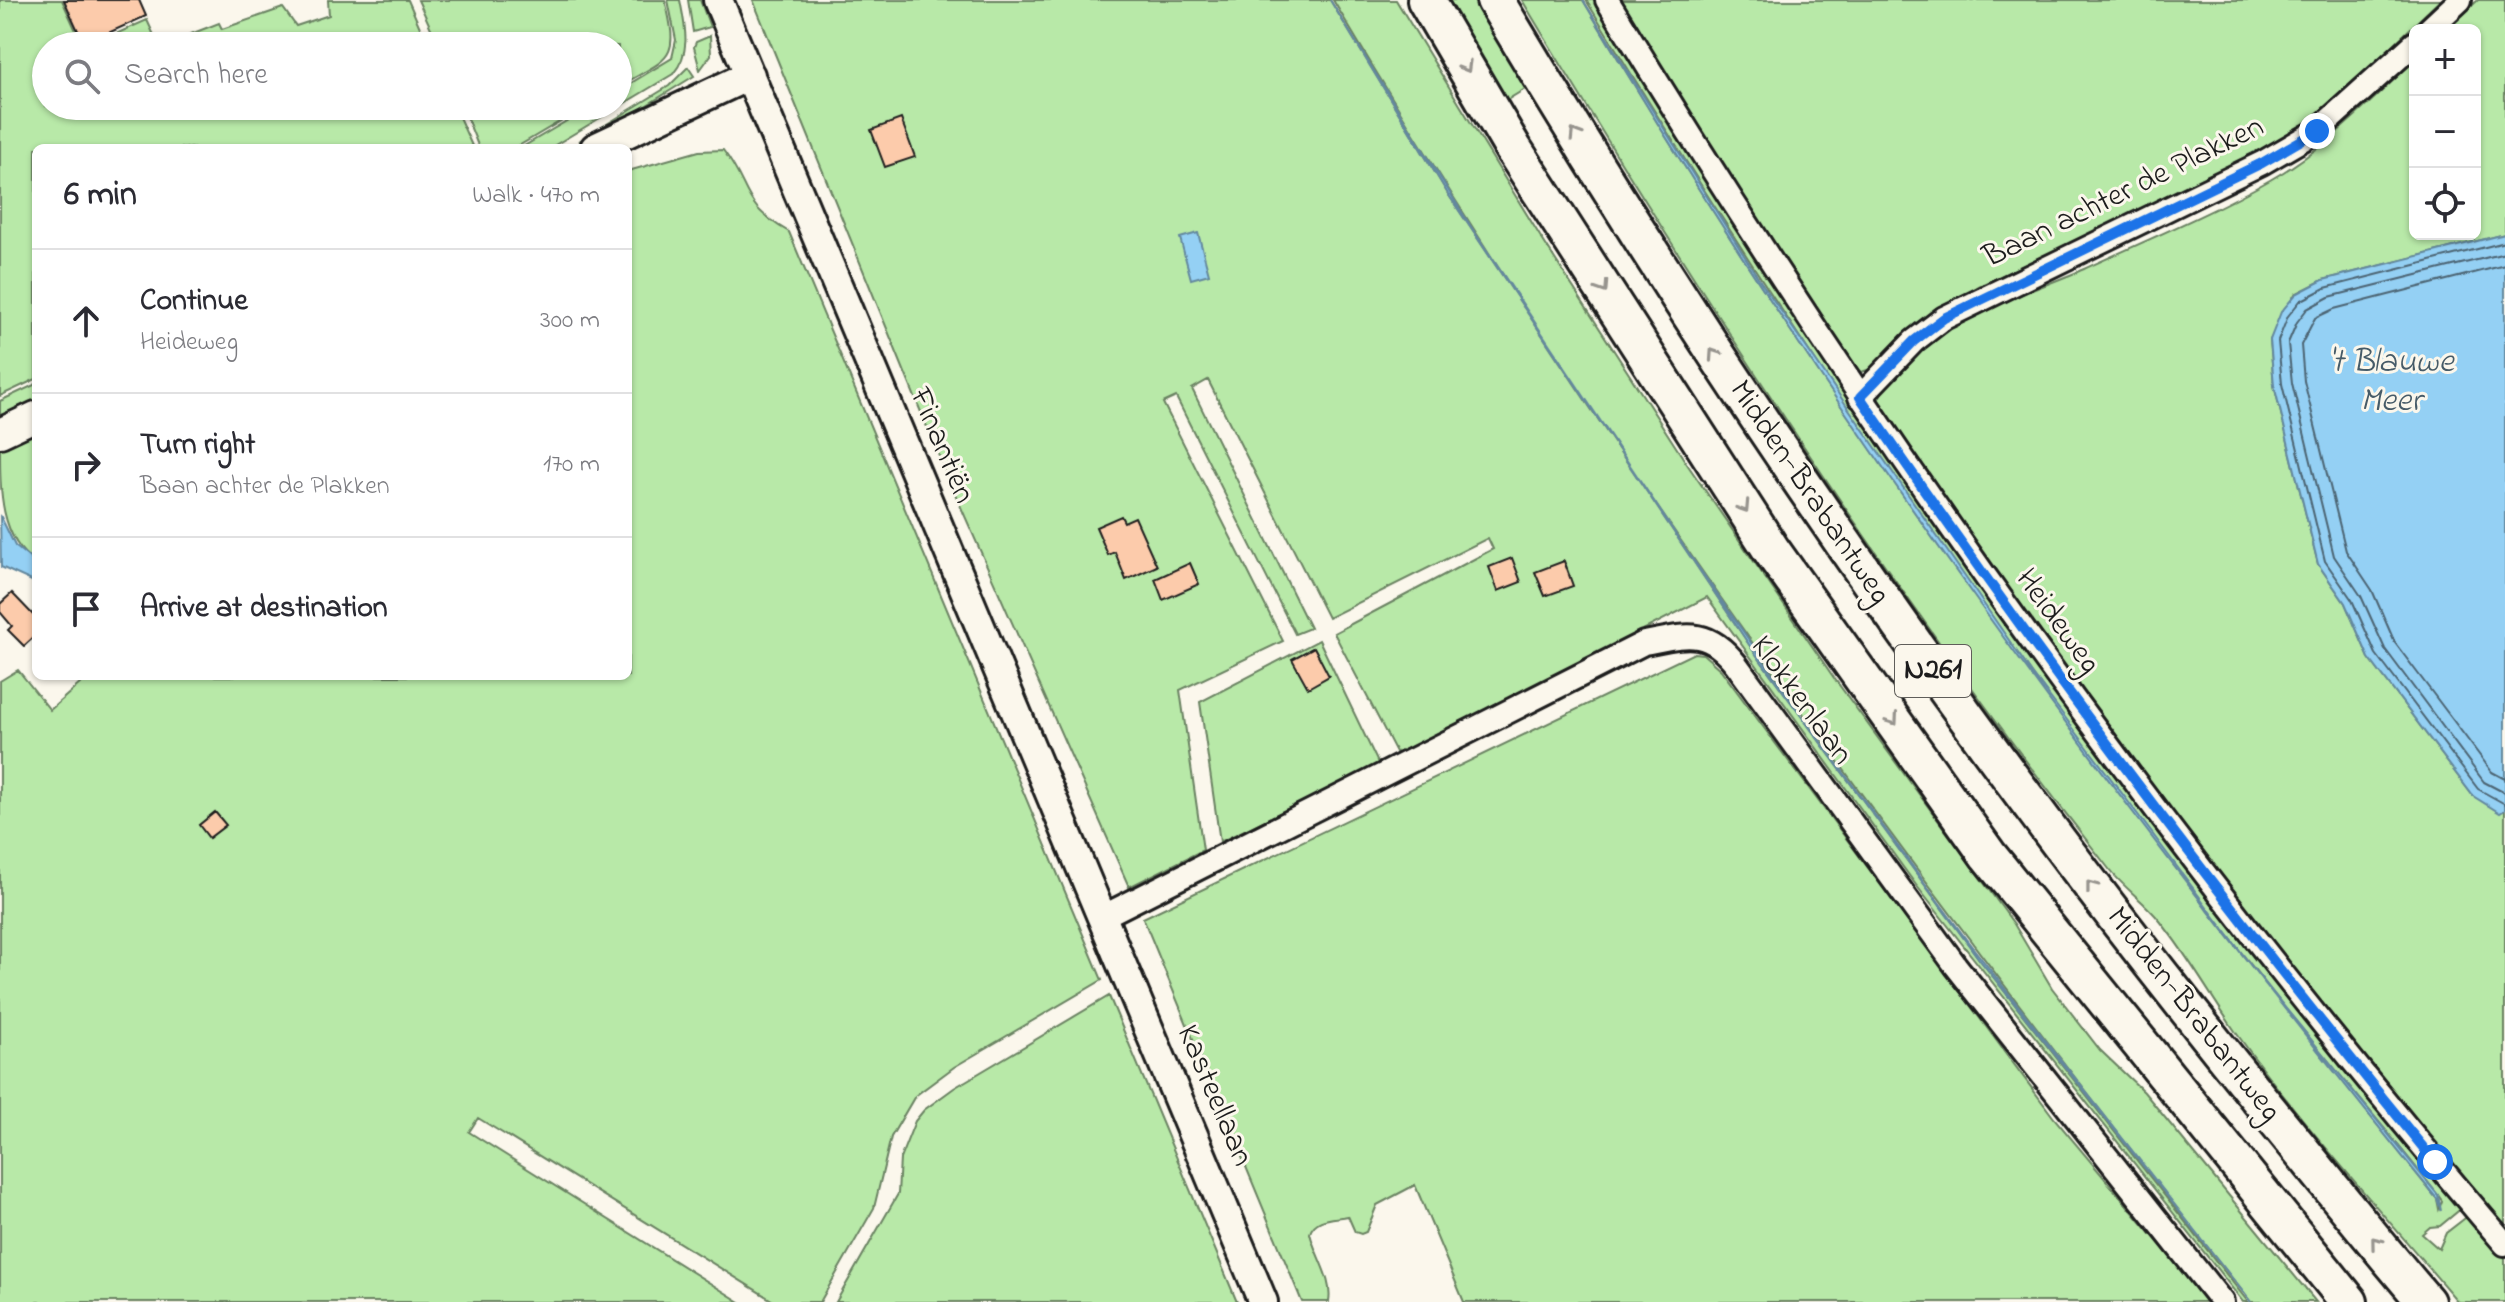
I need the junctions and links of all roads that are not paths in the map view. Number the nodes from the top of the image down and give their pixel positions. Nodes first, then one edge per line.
1 (718, 0) edge
2 (1426, 0) edge
3 (1495, 0) edge
4 (1607, 0) edge
5 (2460, 0) edge
6 (2434, 24) edge
7 (2409, 48) edge
8 (750, 75) junction
9 (603, 144) edge
10 (1860, 397) junction
11 (32, 418) edge
12 (0, 433) edge
13 (1100, 918) junction
14 (2505, 1244) edge
15 (1263, 1302) edge
16 (2222, 1302) edge
17 (2349, 1302) edge
18 (2426, 1302) edge

1 - 8 street, Finantiën
2 -> 17 highway, Midden-Brabantweg / N261
18 -> 3 highway, Midden-Brabantweg / N261
4 - 10 street, Heideweg
5 - 6 street
7 - 10 street, Baan achter de Plakken
8 - 9 street
8 - 13 street, Finantiën
10 - 14 street, Heideweg
11 - 12 street
13 - 15 street, Kasteellaan
13 - 16 street, Klokkenlaan

